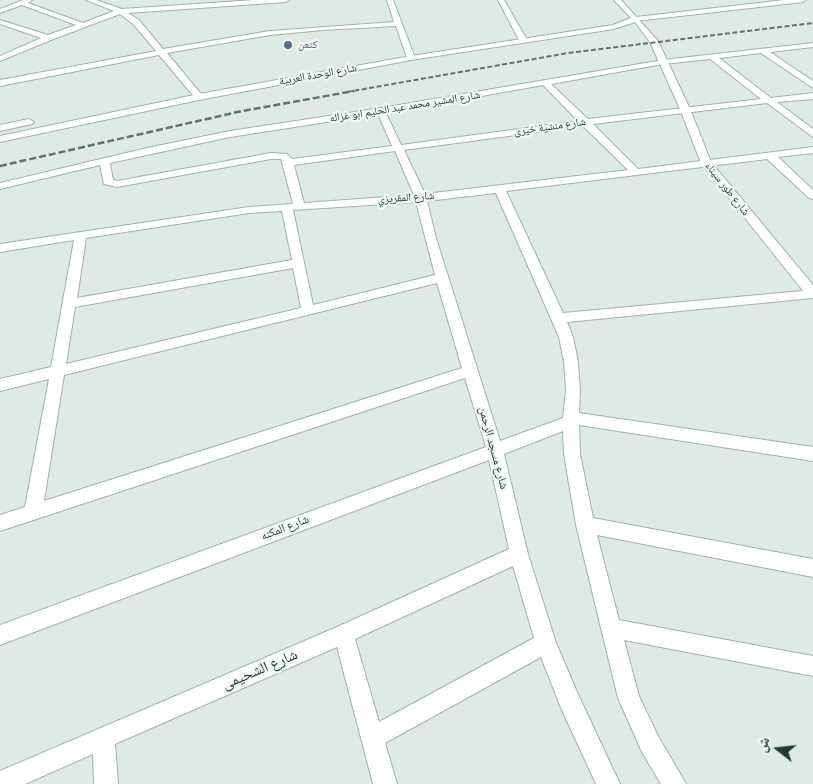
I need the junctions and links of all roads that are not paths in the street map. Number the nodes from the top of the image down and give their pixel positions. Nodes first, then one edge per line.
1 (89, 0) edge
2 (286, 0) edge
3 (390, 0) edge
4 (501, 0) edge
5 (617, 0) edge
6 (728, 0) edge
7 (804, 0) edge
8 (25, 1) edge
9 (231, 2) edge
10 (0, 5) edge
11 (10, 7) junction
12 (740, 7) junction
13 (0, 11) edge
14 (121, 11) junction
15 (636, 19) junction
16 (0, 22) edge
17 (399, 24) junction
18 (82, 25) junction
19 (522, 37) junction
20 (48, 38) junction
21 (813, 45) edge
22 (762, 51) junction
23 (161, 52) junction
24 (410, 54) junction
25 (712, 57) junction
26 (0, 59) edge
27 (663, 62) junction
28 (0, 82) edge
29 (545, 83) junction
30 (212, 85) dead end
31 (813, 85) edge
32 (202, 87) dead end
33 (192, 88) junction
34 (182, 90) dead end
35 (813, 96) edge
36 (199, 97) junction
37 (770, 101) junction
38 (685, 109) junction
39 (381, 111) junction
40 (38, 120) dead end
41 (586, 122) junction
42 (0, 128) edge
43 (813, 134) edge
44 (0, 139) edge
45 (399, 148) junction
46 (813, 150) edge
47 (769, 155) junction
48 (105, 161) junction
49 (288, 163) junction
50 (706, 163) junction
51 (636, 172) junction
52 (0, 186) edge
53 (500, 189) junction
54 (813, 196) edge
55 (421, 198) junction
56 (293, 207) junction
57 (81, 235) junction
58 (0, 248) edge
59 (298, 263) junction
60 (442, 278) junction
61 (813, 294) edge
62 (69, 304) junction
63 (308, 310) junction
64 (559, 318) junction
65 (472, 370) junction
66 (58, 371) junction
67 (0, 385) edge
68 (571, 420) junction
69 (495, 450) junction
70 (813, 454) edge
71 (34, 512) junction
72 (0, 523) edge
73 (585, 525) junction
74 (519, 554) junction
75 (813, 568) edge
76 (611, 628) junction
77 (344, 634) junction
78 (0, 635) edge
79 (546, 643) junction
80 (813, 666) edge
81 (373, 737) junction
82 (104, 738) junction
83 (0, 783) edge
84 (106, 784) edge
85 (385, 784) edge
86 (608, 784) edge
87 (674, 784) edge

1 - 14 street
2 - 9 street
3 - 17 street
4 - 19 street
5 - 15 street, شارع طور سيناء
6 - 12 street
7 - 12 street, شارع الوحدة العربية
8 - 11 street
8 - 18 street
9 - 14 street
10 - 11 street
11 - 13 street
12 - 15 street, شارع الوحدة العربية
14 - 18 street
14 - 23 street
15 - 19 street, شارع الوحدة العربية
15 - 27 street, شارع طور سيناء
16 - 20 street
17 - 23 street
17 - 24 street
18 - 20 street
19 - 24 street, شارع الوحدة العربية
20 - 26 street
21 - 22 street, شارع المشير محمد عبد الحليم ابو غزاله
22 - 25 street, شارع المشير محمد عبد الحليم ابو غزاله
22 - 31 street
23 - 28 street
23 - 33 street
24 - 30 street, شارع الوحدة العربية
24 - 36 street, شارع الوحدة العربية
25 - 27 street, شارع المشير محمد عبد الحليم ابو غزاله
25 - 37 street
27 - 29 street, شارع المشير محمد عبد الحليم ابو غزاله
27 - 38 street, شارع طور سيناء
29 - 39 street, شارع المشير محمد عبد الحليم ابو غزاله
29 - 41 street
32 - 33 street
33 - 34 street
33 - 36 street
35 - 37 street, شارع منشية خيرى
36 - 44 street, شارع الوحدة العربية
37 - 38 street, شارع منشية خيرى
37 - 43 street
38 - 41 street, شارع منشية خيرى
38 - 50 street, شارع طور سيناء
39 - 45 street, شارع مسجد الرحمن
39 - 48 street, شارع المشير محمد عبد الحليم ابو غزاله
40 - 42 street
41 - 45 street, شارع منشية خيرى
41 - 51 street
45 - 49 street, شارع منشية خيرى
45 - 55 street, شارع مسجد الرحمن
46 - 47 street, شارع المقريزي
47 - 50 street, شارع المقريزي
47 - 54 street
48 - 49 street
48 - 52 street, شارع المشير محمد عبد الحليم ابو غزاله
49 - 56 street
50 - 51 street, شارع المقريزي
50 - 61 street, شارع طور سيناء
51 - 53 street, شارع المقريزي
53 - 55 street, شارع المقريزي
53 - 64 street
55 - 56 street, شارع المقريزي
55 - 60 street, شارع مسجد الرحمن
56 - 57 street, شارع المقريزي
56 - 59 street
57 - 58 street, شارع المقريزي
57 - 62 street
59 - 62 street
59 - 63 street
60 - 63 street
60 - 65 street, شارع مسجد الرحمن
61 - 64 street
62 - 66 street
63 - 66 street
64 - 68 street
65 - 69 street, شارع مسجد الرحمن
65 - 71 street
66 - 67 street
66 - 71 street
68 - 69 street, شارع المكنه
68 - 70 street
68 - 73 street
69 - 74 street, شارع مسجد الرحمن
69 - 78 street, شارع المكنه
71 - 72 street
73 - 75 street
73 - 76 street
74 - 77 street, شارع الشحيمى
74 - 79 street, شارع مسجد الرحمن
76 - 80 street
76 - 87 street
77 - 81 street
77 - 82 street, شارع الشحيمى
79 - 81 street
79 - 86 street, شارع مسجد الرحمن
81 - 85 street
82 - 83 street, شارع الشحيمى
82 - 84 street

